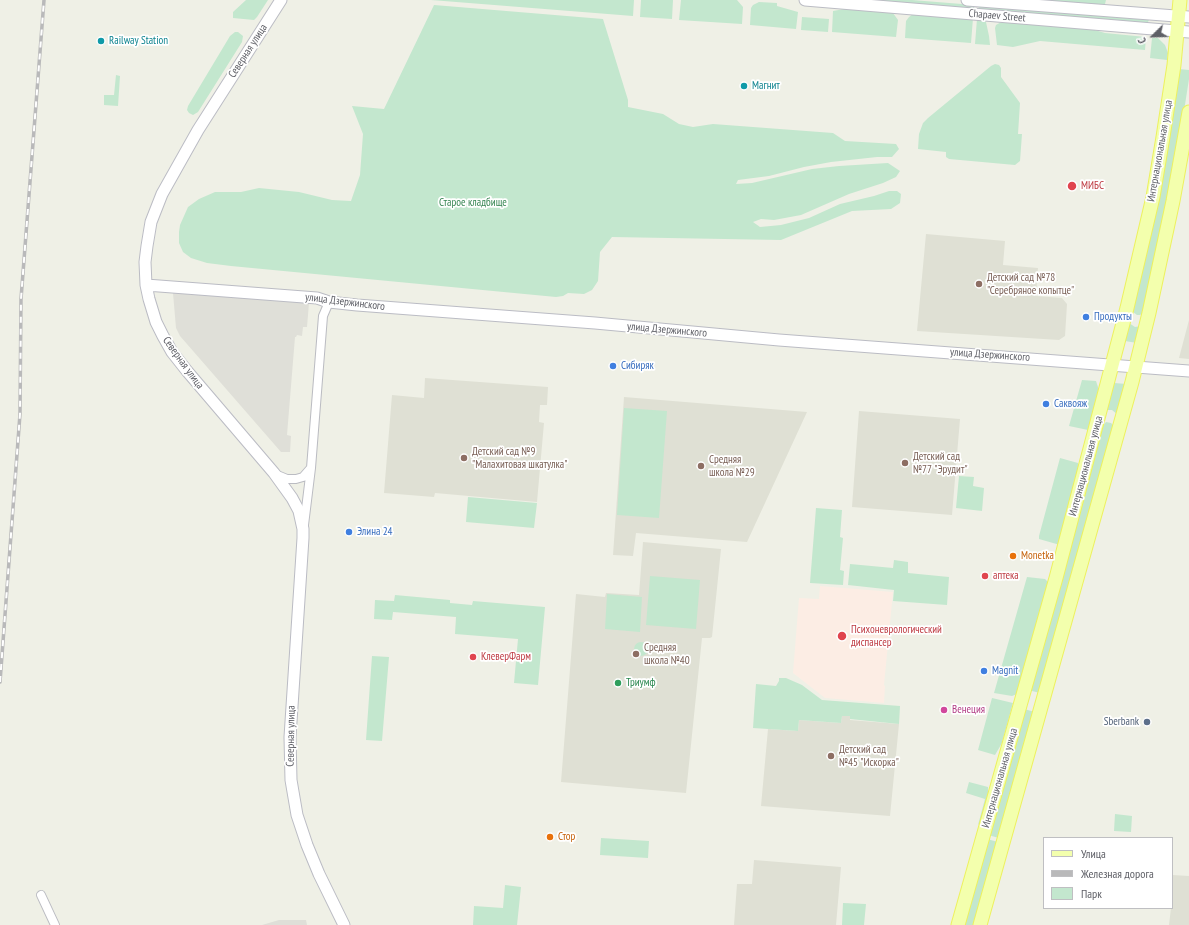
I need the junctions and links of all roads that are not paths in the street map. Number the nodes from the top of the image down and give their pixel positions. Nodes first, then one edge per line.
1 (281, 0) edge
2 (805, 0) edge
3 (967, 0) edge
4 (1180, 0) edge
5 (1184, 17) edge
6 (1183, 32) edge
7 (1189, 112) edge
8 (146, 285) junction
9 (329, 302) junction
10 (1127, 308) junction
11 (1148, 313) junction
12 (1112, 365) junction
13 (1136, 366) junction
14 (1189, 371) edge
15 (1098, 424) junction
16 (1119, 430) junction
17 (311, 468) junction
18 (274, 474) junction
19 (303, 538) junction
20 (41, 895) dead end
21 (55, 925) edge
22 (344, 925) edge
23 (958, 925) edge
24 (980, 925) edge

1 - 8 main road, Северная улица
2 - 6 main road, Chapaev Street
3 - 5 main road, Chapaev Street
4 - 5 main road, Интернациональная улица
5 - 6 main road, Интернациональная улица
6 - 10 main road, Интернациональная улица
7 - 11 main road, Интернациональная улица
8 - 9 main road, улица Дзержинского
8 - 18 main road, Северная улица
9 - 12 main road, улица Дзержинского
9 - 17 street, Северная улица
10 - 11 main road
10 - 12 main road, Интернациональная улица
11 - 13 main road, Интернациональная улица
12 - 13 main road, улица Дзержинского
12 - 15 main road, Интернациональная улица
13 - 14 main road, улица Дзержинского
13 - 16 main road, Интернациональная улица
15 - 16 main road
15 - 23 main road, Интернациональная улица
16 - 24 main road, Интернациональная улица
17 - 18 street
17 - 19 street, Северная улица
18 - 19 main road, Северная улица
19 - 22 main road, Северная улица
20 - 21 street

